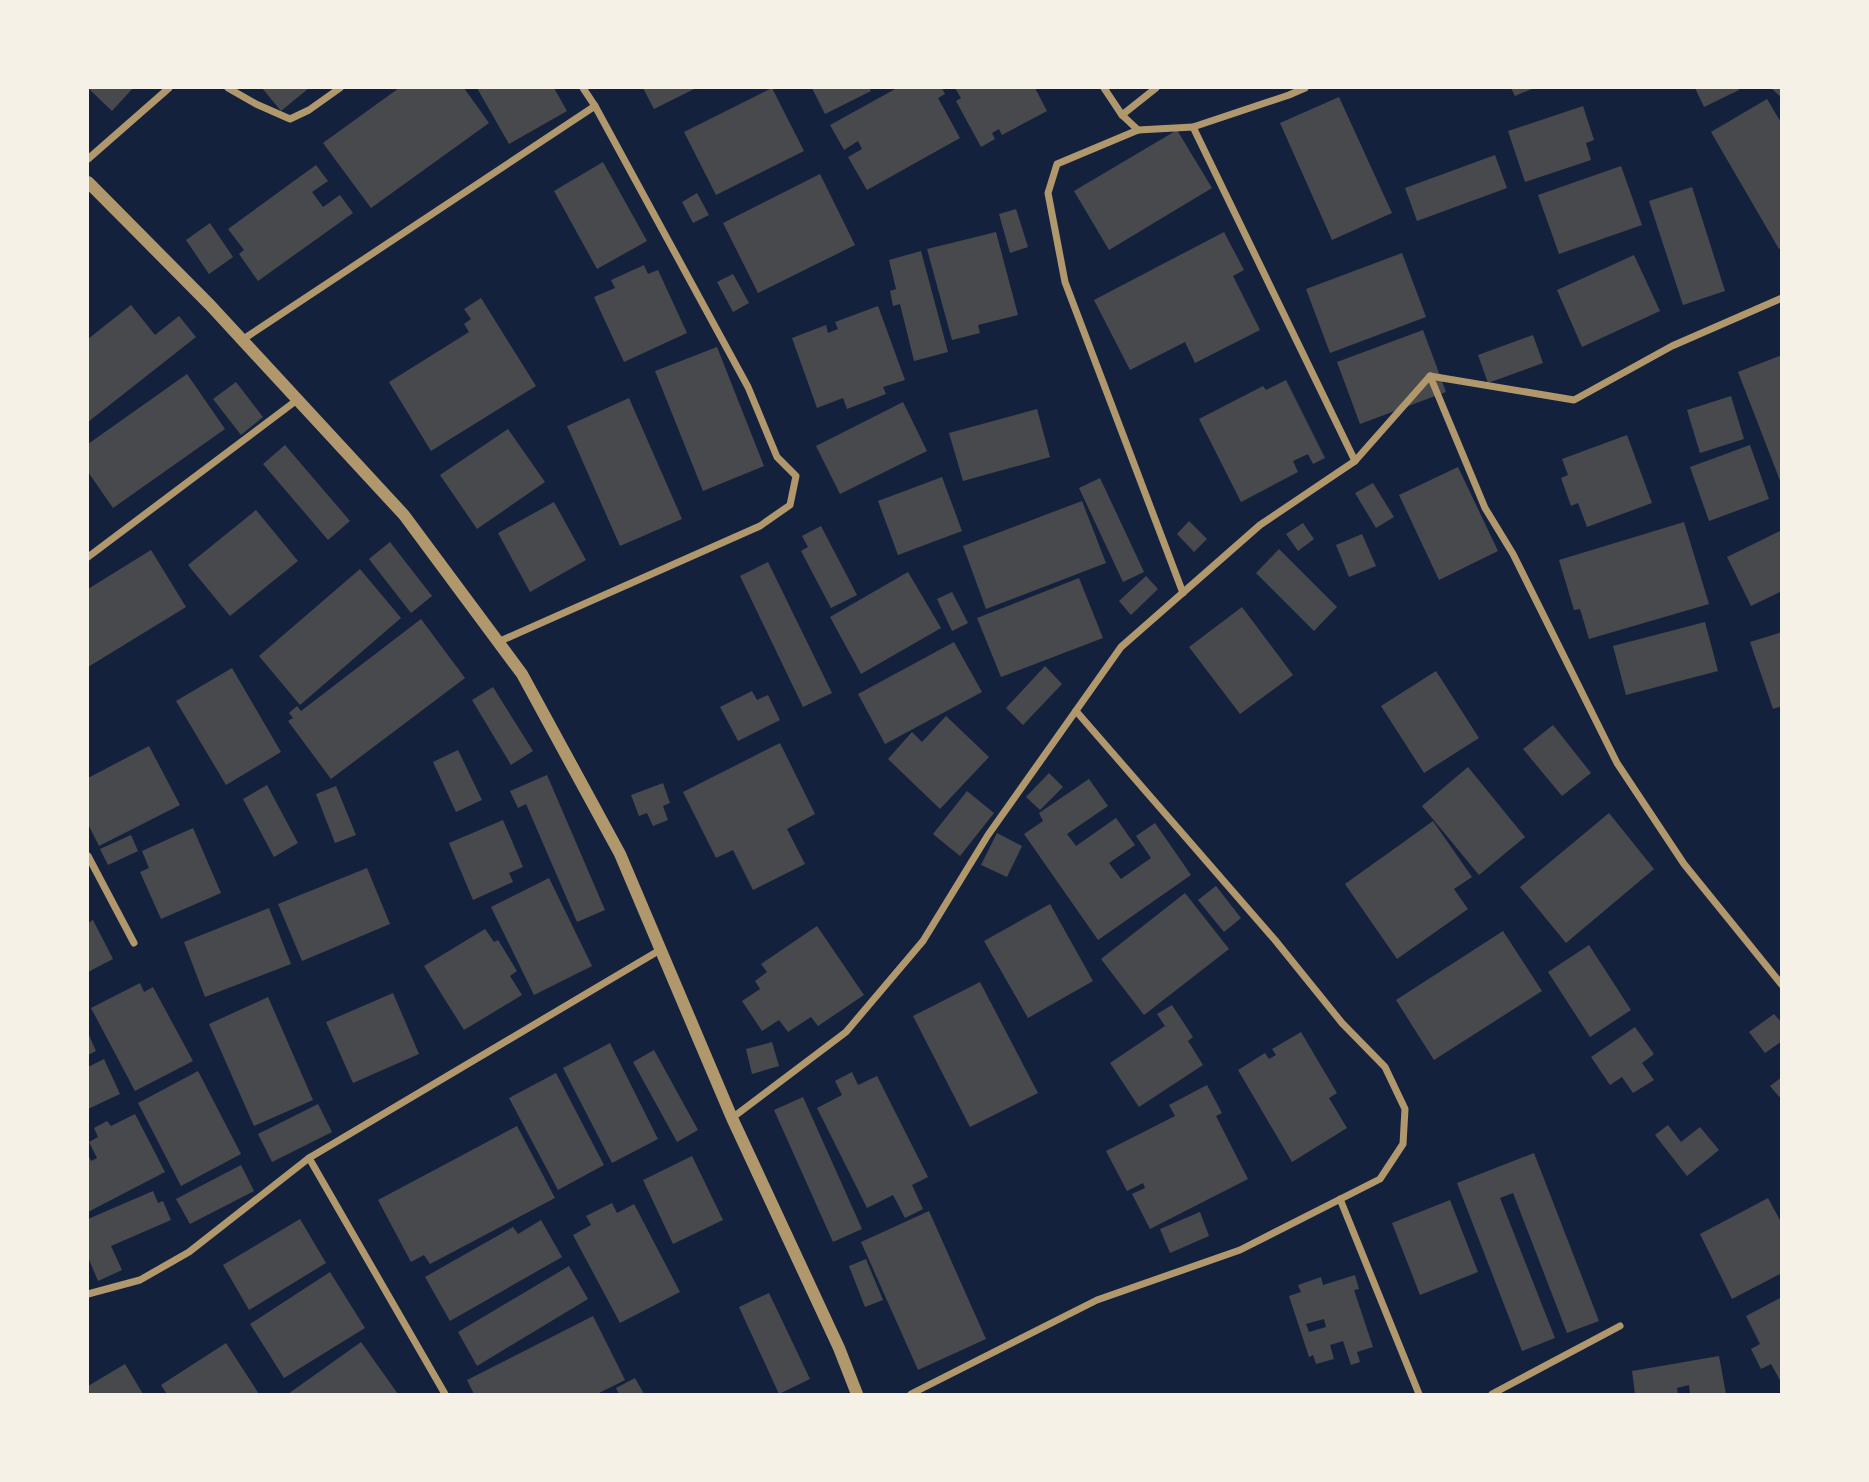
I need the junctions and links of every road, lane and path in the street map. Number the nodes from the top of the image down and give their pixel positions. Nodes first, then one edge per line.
1 (169, 88) edge
2 (228, 88) edge
3 (340, 88) edge
4 (583, 88) edge
5 (1104, 88) edge
6 (1156, 88) edge
7 (1305, 88) edge
8 (595, 106) junction
9 (1122, 115) junction
10 (1193, 127) junction
11 (1138, 130) junction
12 (88, 159) edge
13 (88, 182) edge
14 (1782, 298) edge
15 (243, 340) junction
16 (1430, 376) junction
17 (297, 400) junction
18 (1355, 461) junction
19 (88, 557) edge
20 (1183, 593) junction
21 (498, 642) junction
22 (1076, 711) junction
23 (88, 856) edge
24 (134, 943) dead end
25 (660, 950) junction
26 (1782, 985) edge
27 (732, 1118) junction
28 (309, 1158) junction
29 (1340, 1199) junction
30 (88, 1294) edge
31 (1620, 1326) dead end
32 (446, 1395) edge
33 (857, 1395) edge
34 (911, 1395) edge
35 (1419, 1395) edge
36 (1492, 1395) edge

1 - 12 street
2 - 3 street
4 - 8 street
5 - 9 street
6 - 9 street
7 - 10 street
8 - 15 street
8 - 21 street
9 - 11 street
10 - 11 street
10 - 18 street
11 - 20 street
13 - 15 street
14 - 16 street
15 - 17 street
16 - 18 street
16 - 26 street
17 - 19 street
17 - 21 street
18 - 20 street
20 - 22 street
21 - 25 street
22 - 27 street
22 - 29 street
23 - 24 street
25 - 27 street
25 - 28 street
27 - 33 street
28 - 30 street
28 - 32 street
29 - 34 street
29 - 35 street
31 - 36 street

